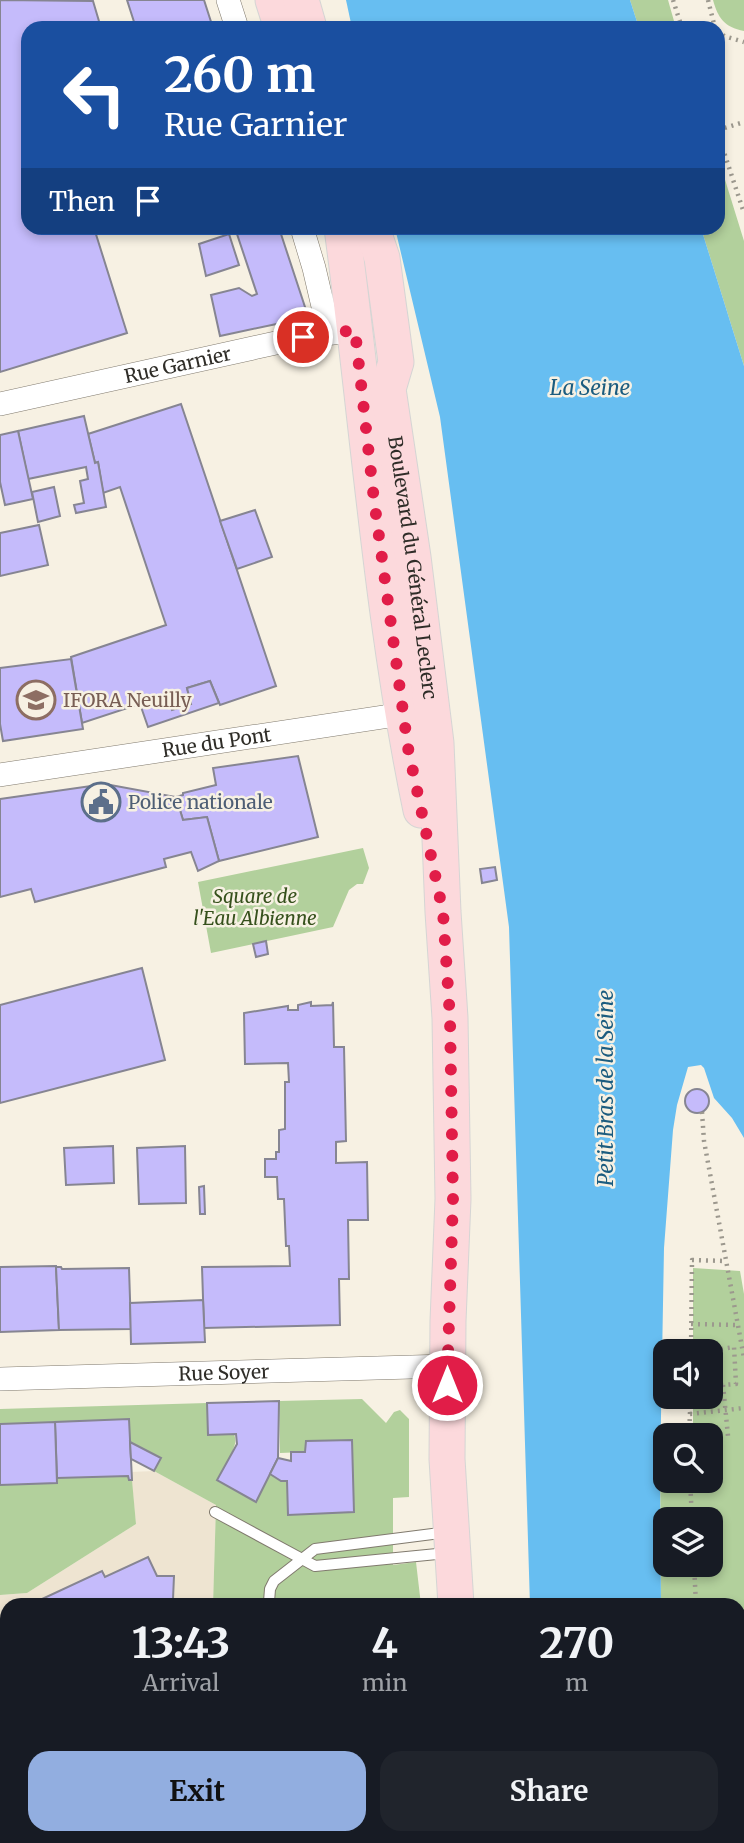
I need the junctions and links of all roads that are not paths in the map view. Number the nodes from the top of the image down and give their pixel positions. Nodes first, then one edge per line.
1 (228, 0) edge
2 (273, 0) edge
3 (301, 0) edge
4 (235, 21) edge
5 (280, 21) edge
6 (307, 21) edge
7 (304, 235) edge
8 (342, 235) edge
9 (374, 235) edge
10 (342, 331) junction
11 (388, 389) junction
12 (0, 404) edge
13 (418, 712) junction
14 (0, 775) edge
15 (447, 1366) junction
16 (0, 1379) edge
17 (215, 1512) dead end
18 (451, 1542) junction
19 (302, 1559) junction
20 (270, 1598) edge
21 (455, 1598) edge

1 - 4 street
2 - 5 main road
3 - 6 main road
7 - 10 street, Boulevard du Général Leclerc
8 - 10 main road, Boulevard du Général Leclerc
9 - 11 main road, Boulevard du Général Leclerc
10 - 11 main road
10 - 12 street, Rue Garnier
10 - 13 main road, Boulevard du Général Leclerc
11 - 13 main road, Boulevard du Général Leclerc
13 - 14 street, Rue du Pont
13 - 15 main road, Boulevard du Général Leclerc
15 - 16 street, Rue Soyer
15 - 18 main road, Boulevard du Général Leclerc
17 - 19 lane
18 - 19 lane
18 - 19 lane
18 - 21 main road, Boulevard du Général Leclerc
19 - 20 lane

